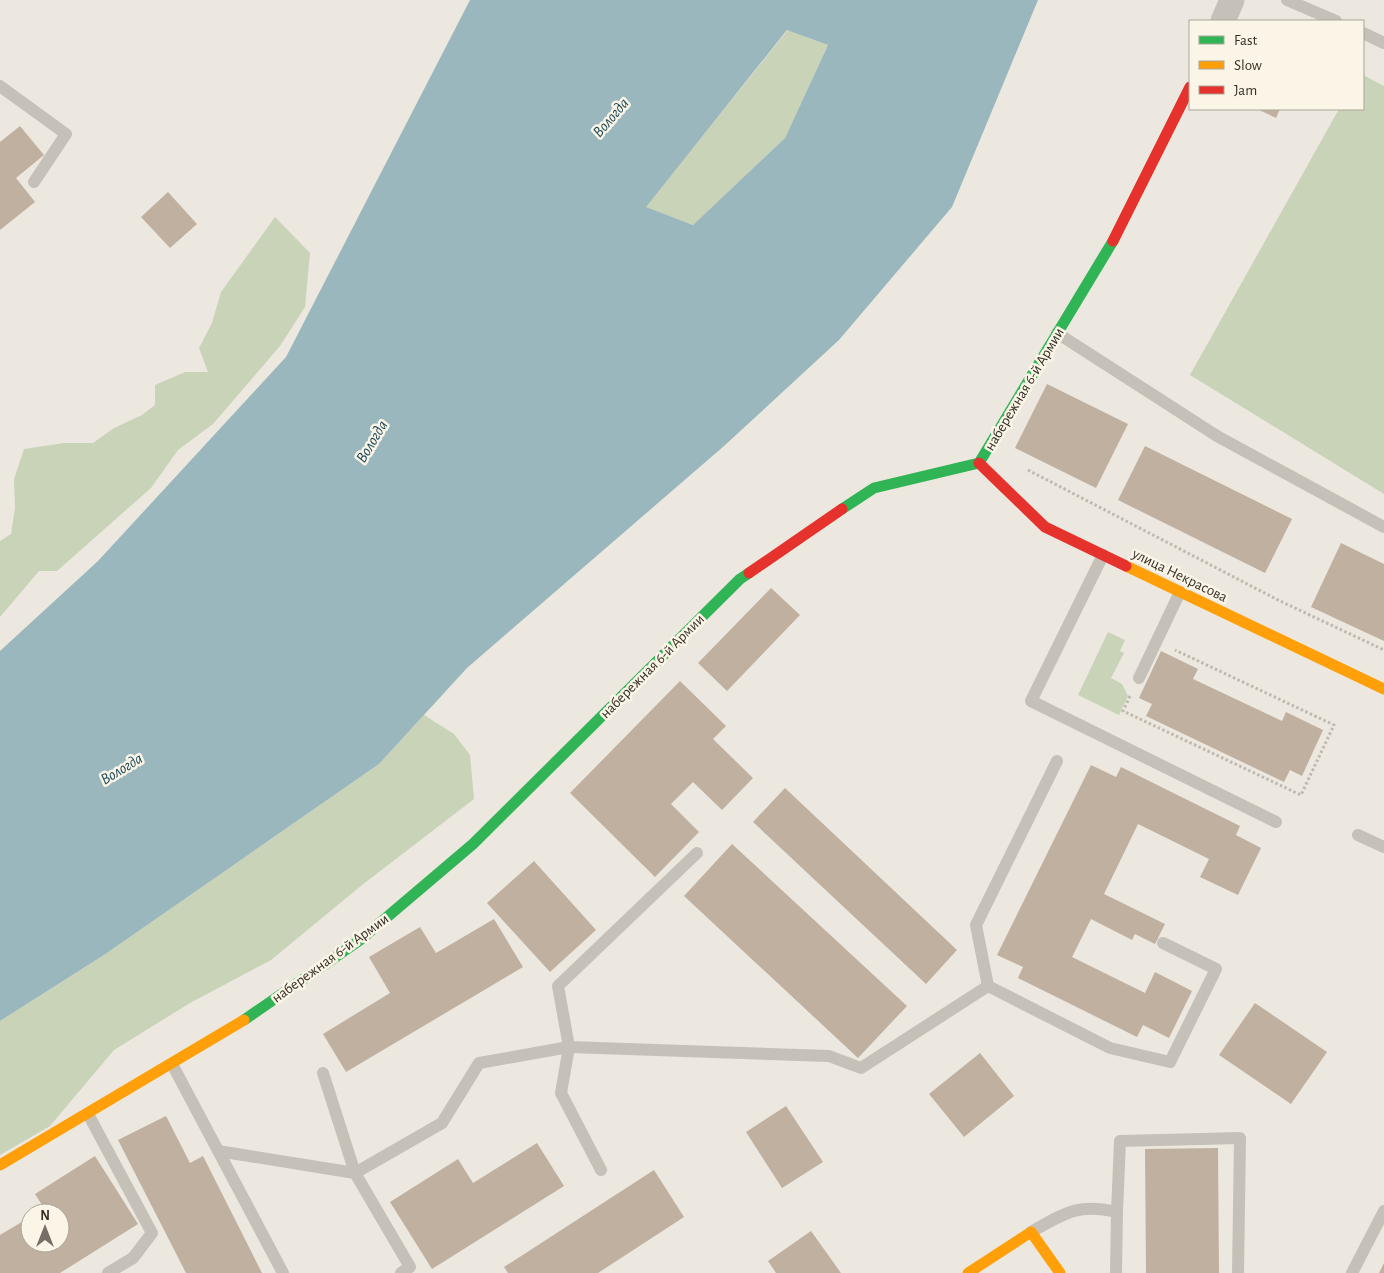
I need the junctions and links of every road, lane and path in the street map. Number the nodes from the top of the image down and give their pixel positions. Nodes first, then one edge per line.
1 (1232, 0) edge
2 (1287, 0) edge
3 (1223, 20) edge
4 (1334, 20) edge
5 (1364, 33) edge
6 (1384, 41) edge
7 (0, 86) edge
8 (1189, 89) edge
9 (34, 182) dead end
10 (1057, 333) junction
11 (988, 448) junction
12 (979, 463) junction
13 (1384, 527) edge
14 (1103, 555) junction
15 (1180, 592) junction
16 (1156, 641) junction
17 (1384, 650) edge
18 (1139, 678) joint
19 (1384, 690) edge
20 (1057, 761) dead end
21 (1276, 822) dead end
22 (1358, 835) dead end
23 (1384, 847) edge
24 (696, 853) dead end
25 (1162, 943) dead end
26 (988, 986) junction
27 (569, 1047) junction
28 (172, 1064) junction
29 (323, 1073) dead end
30 (88, 1114) junction
31 (218, 1151) junction
32 (0, 1165) edge
33 (601, 1170) dead end
34 (355, 1173) junction
35 (1384, 1211) edge
36 (1117, 1212) junction
37 (1031, 1232) junction
38 (108, 1273) edge
39 (283, 1273) edge
40 (401, 1273) edge
41 (968, 1273) edge
42 (1060, 1273) edge
43 (1116, 1273) edge
44 (1238, 1273) edge
45 (1352, 1273) edge

1 - 3 street
2 - 4 lane
5 - 6 lane
7 - 9 lane
8 - 10 street, набережная 6-й Армии
10 - 11 street, набережная 6-й Армии
10 - 13 lane
11 - 12 street, набережная 6-й Армии
11 - 17 path
12 - 14 street, улица Некрасова
12 - 28 street, набережная 6-й Армии
14 - 15 street, улица Некрасова
14 - 21 lane
15 - 16 lane
15 - 19 street, улица Некрасова
16 - 18 lane
16 - 18 path
20 - 26 lane
22 - 23 lane
24 - 27 lane
25 - 26 lane
26 - 27 lane
27 - 33 lane
27 - 34 lane
28 - 30 street, набережная 6-й Армии
28 - 31 lane
29 - 34 lane
30 - 32 street, набережная 6-й Армии
30 - 38 lane
31 - 34 lane
31 - 39 lane
34 - 40 lane
35 - 45 lane
36 - 37 lane
36 - 43 lane
36 - 44 lane
37 - 41 street
37 - 42 street

